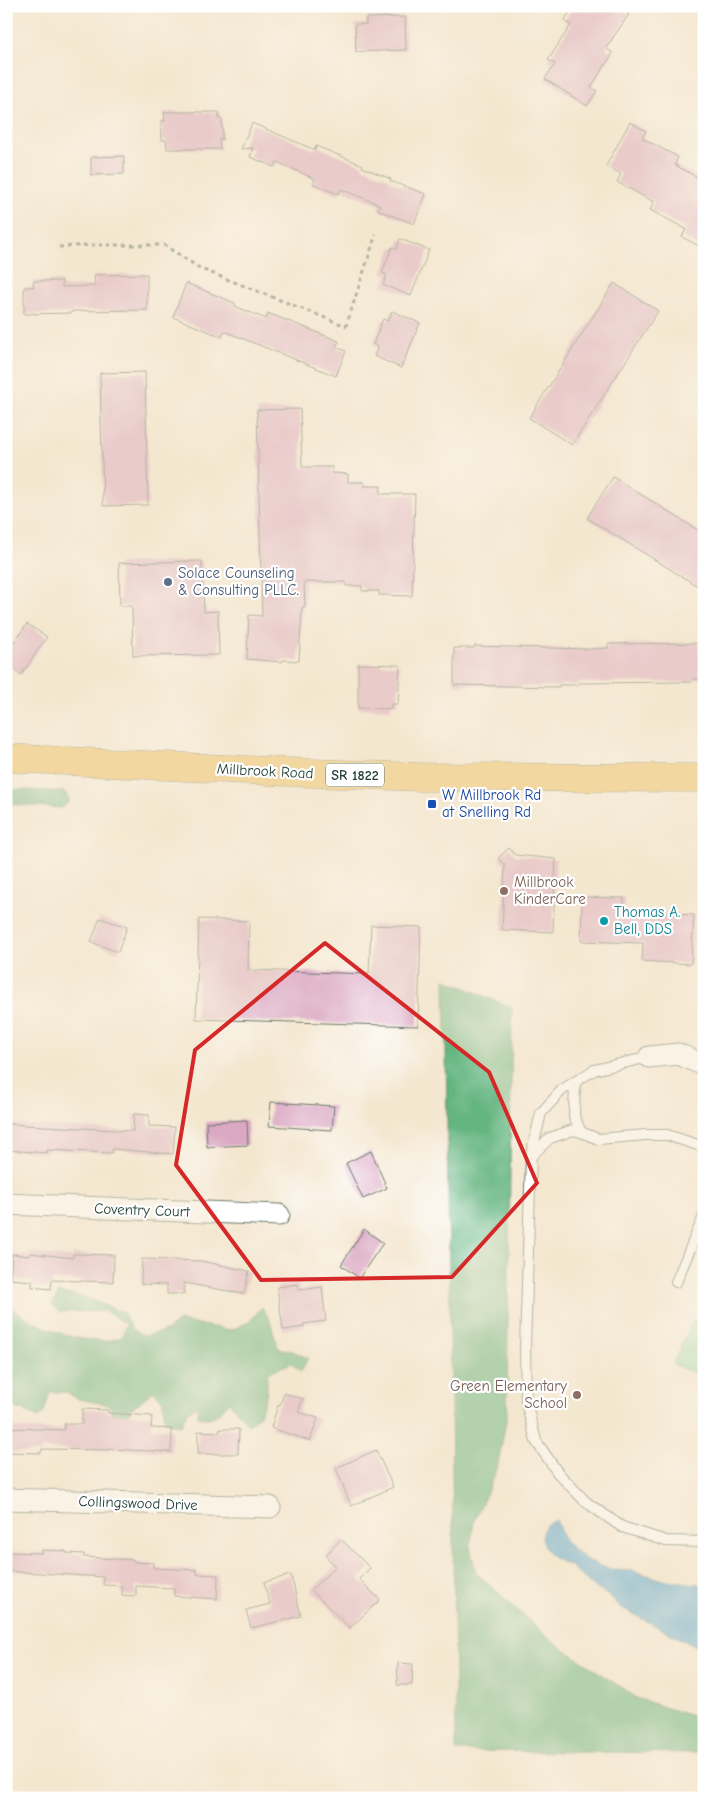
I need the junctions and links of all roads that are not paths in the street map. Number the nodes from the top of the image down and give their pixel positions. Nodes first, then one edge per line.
1 (6, 758) edge
2 (704, 778) edge
3 (649, 1057) joint
4 (704, 1065) edge
5 (575, 1082) junction
6 (580, 1132) junction
7 (704, 1147) edge
8 (531, 1155) junction
9 (6, 1204) edge
10 (279, 1215) dead end
11 (703, 1222) edge
12 (676, 1282) dead end
13 (6, 1500) edge
14 (270, 1507) dead end
15 (704, 1542) edge

1 - 2 main road, Millbrook Road / SR 1822
3 - 4 street
3 - 5 lane
5 - 6 lane
5 - 8 lane
6 - 7 lane
6 - 8 lane
8 - 15 lane
9 - 10 street, Coventry Court
11 - 12 lane
13 - 14 street, Collingswood Drive

